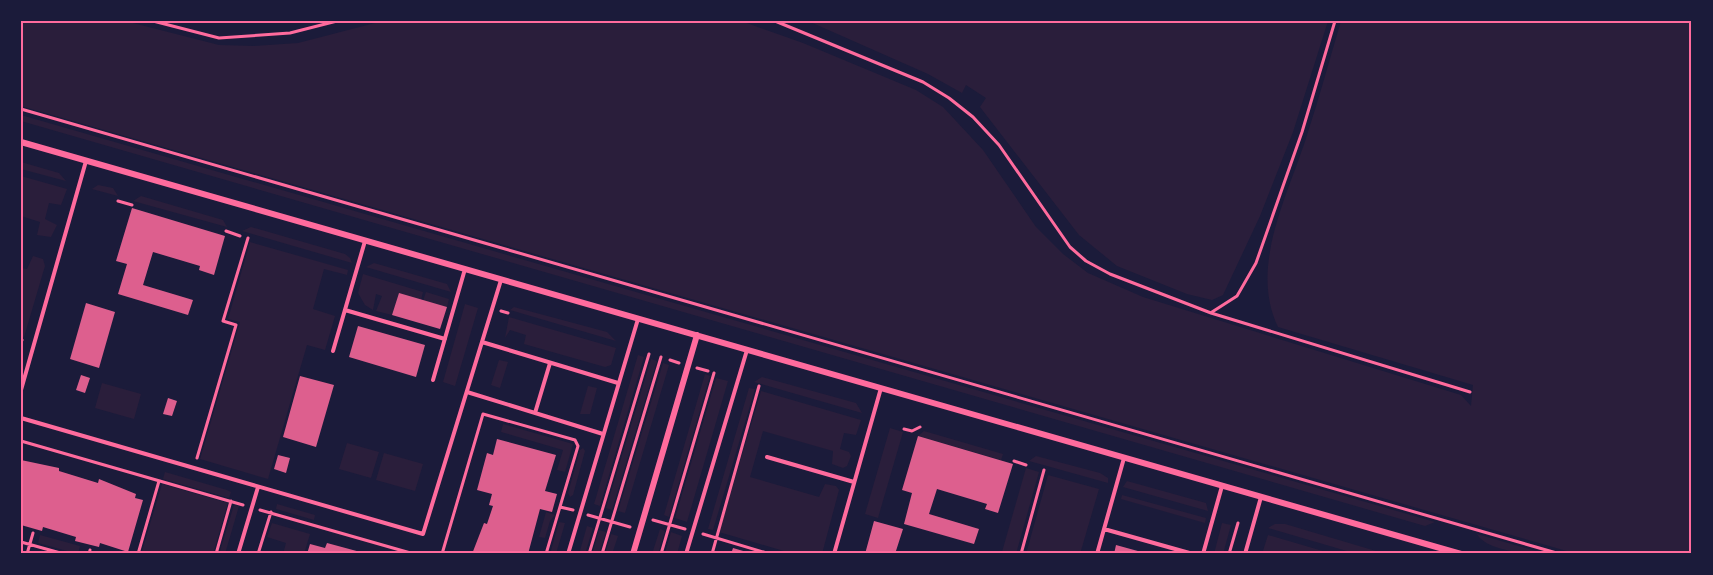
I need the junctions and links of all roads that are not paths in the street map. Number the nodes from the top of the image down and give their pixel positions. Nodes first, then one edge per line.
1 (21, 142) edge
2 (86, 161) junction
3 (365, 241) junction
4 (465, 269) junction
5 (501, 280) junction
6 (345, 310) junction
7 (638, 319) junction
8 (696, 335) junction
9 (445, 339) junction
10 (482, 342) junction
11 (747, 350) junction
12 (333, 351) dead end
13 (550, 363) junction
14 (433, 380) dead end
15 (618, 383) junction
16 (881, 388) junction
17 (21, 390) edge
18 (467, 392) junction
19 (535, 413) junction
20 (21, 418) edge
21 (603, 434) junction
22 (767, 457) dead end
23 (1124, 458) junction
24 (854, 482) junction
25 (1222, 486) junction
26 (258, 487) junction
27 (1261, 497) junction
28 (1104, 529) junction
29 (1450, 553) edge
30 (238, 554) edge
31 (568, 554) edge
32 (633, 554) edge
33 (686, 554) edge
34 (834, 554) edge
35 (1097, 554) edge
36 (1193, 554) edge
37 (1203, 554) edge
38 (1245, 554) edge
39 (1461, 554) edge

1 - 2 street
2 - 3 street
2 - 17 lane
3 - 4 street
3 - 6 lane
4 - 5 street
4 - 9 lane
5 - 7 street
5 - 10 lane
6 - 9 lane
6 - 12 lane
7 - 8 street
7 - 15 lane
8 - 11 street
8 - 32 street
9 - 14 lane
10 - 13 lane
10 - 18 lane
11 - 16 street
11 - 33 lane
13 - 15 lane
13 - 19 lane
15 - 21 lane
16 - 23 street
16 - 24 lane
18 - 19 lane
18 - 26 lane
19 - 21 lane
20 - 26 lane
21 - 31 lane
22 - 24 lane
23 - 25 street
23 - 28 lane
24 - 34 lane
25 - 27 street
25 - 37 lane
26 - 30 lane
27 - 29 street
27 - 38 lane
28 - 35 lane
28 - 36 lane
29 - 39 street

